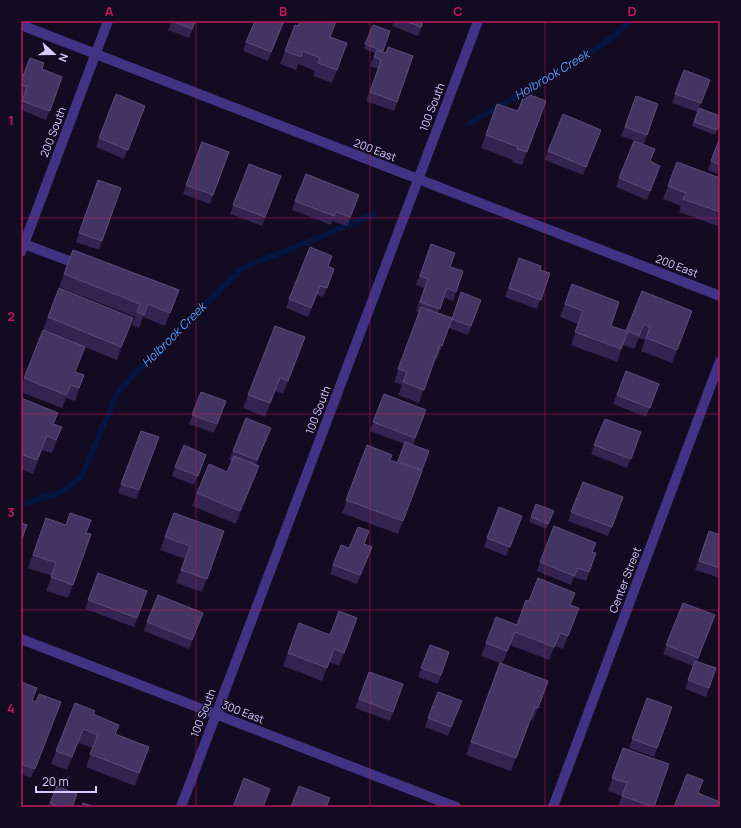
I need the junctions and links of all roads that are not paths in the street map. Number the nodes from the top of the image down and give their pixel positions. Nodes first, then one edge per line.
1 (108, 21) edge
2 (478, 21) edge
3 (21, 25) edge
4 (96, 54) junction
5 (418, 179) junction
6 (23, 248) edge
7 (93, 269) edge
8 (720, 296) edge
9 (720, 361) edge
10 (21, 639) edge
11 (215, 714) junction
12 (181, 807) edge
13 (456, 807) edge
14 (553, 807) edge

1 - 4 street, 200 South
2 - 5 street, 100 South
3 - 4 street, 200 East
4 - 5 street, 200 East
4 - 6 street, 200 South
5 - 8 street, 200 East
5 - 11 street, 100 South
6 - 7 street
9 - 14 street, Center Street
10 - 11 street, 300 East
11 - 12 street, 100 South
11 - 13 street, 300 East

